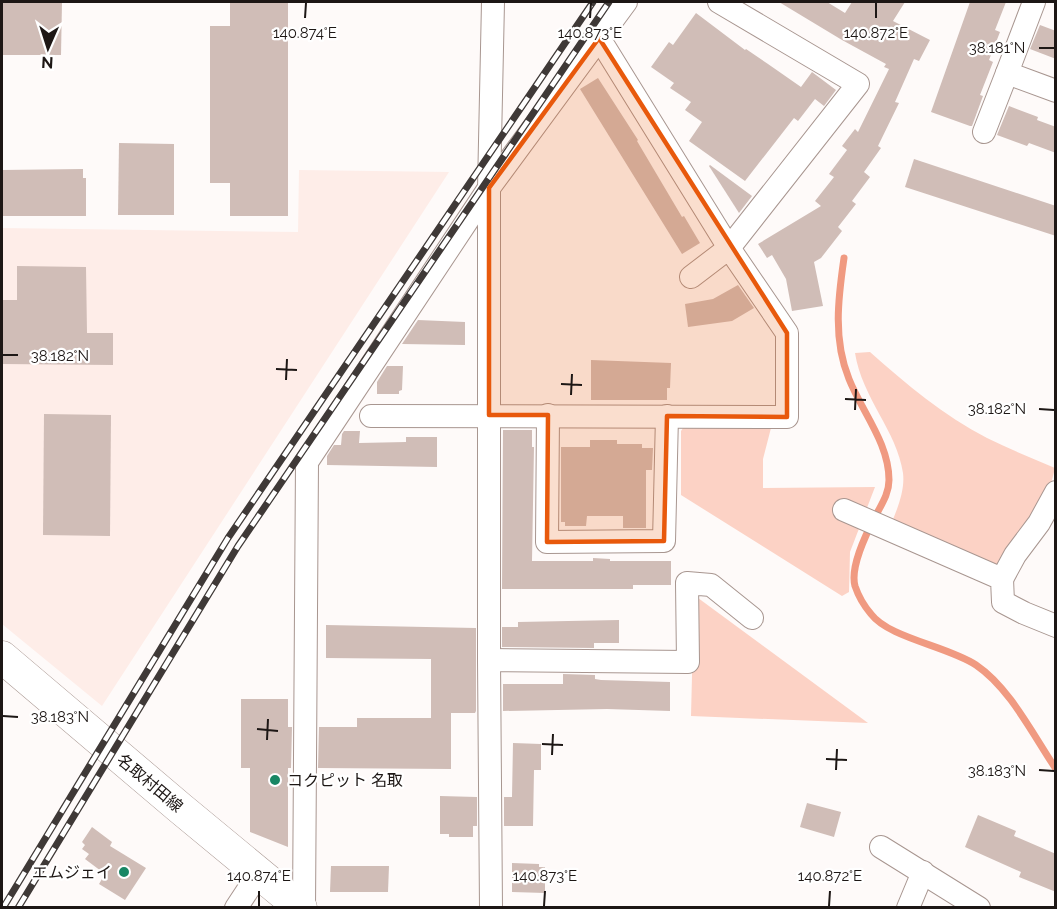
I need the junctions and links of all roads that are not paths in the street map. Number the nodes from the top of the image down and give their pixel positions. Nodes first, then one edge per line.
1 (493, 2) edge
2 (626, 2) edge
3 (719, 2) edge
4 (1034, 2) edge
5 (599, 38) junction
6 (1007, 73) junction
7 (1056, 91) edge
8 (984, 132) dead end
9 (489, 188) junction
10 (729, 248) junction
11 (691, 277) dead end
12 (489, 415) junction
13 (548, 415) junction
14 (371, 416) dead end
15 (667, 416) junction
16 (1056, 492) edge
17 (844, 510) dead end
18 (1002, 579) junction
19 (752, 618) dead end
20 (1056, 626) edge
21 (2, 657) edge
22 (489, 660) junction
23 (882, 847) dead end
24 (923, 872) junction
25 (259, 873) junction
26 (236, 908) edge
27 (303, 908) edge
28 (491, 908) edge
29 (908, 908) edge
30 (979, 908) edge

1 - 9 street
2 - 5 street
3 - 10 street
4 - 6 street
5 - 9 street
5 - 10 street
6 - 7 street
6 - 8 street
9 - 12 street
9 - 27 street
10 - 11 street
10 - 15 street
12 - 13 street
12 - 14 street
12 - 22 street
13 - 15 street
13 - 15 street
16 - 18 street
17 - 18 street
18 - 20 street
19 - 22 street
21 - 25 main road, 名取村田線
22 - 28 street
23 - 24 street
24 - 29 street
24 - 30 street
25 - 26 street
25 - 27 main road, 名取村田線

